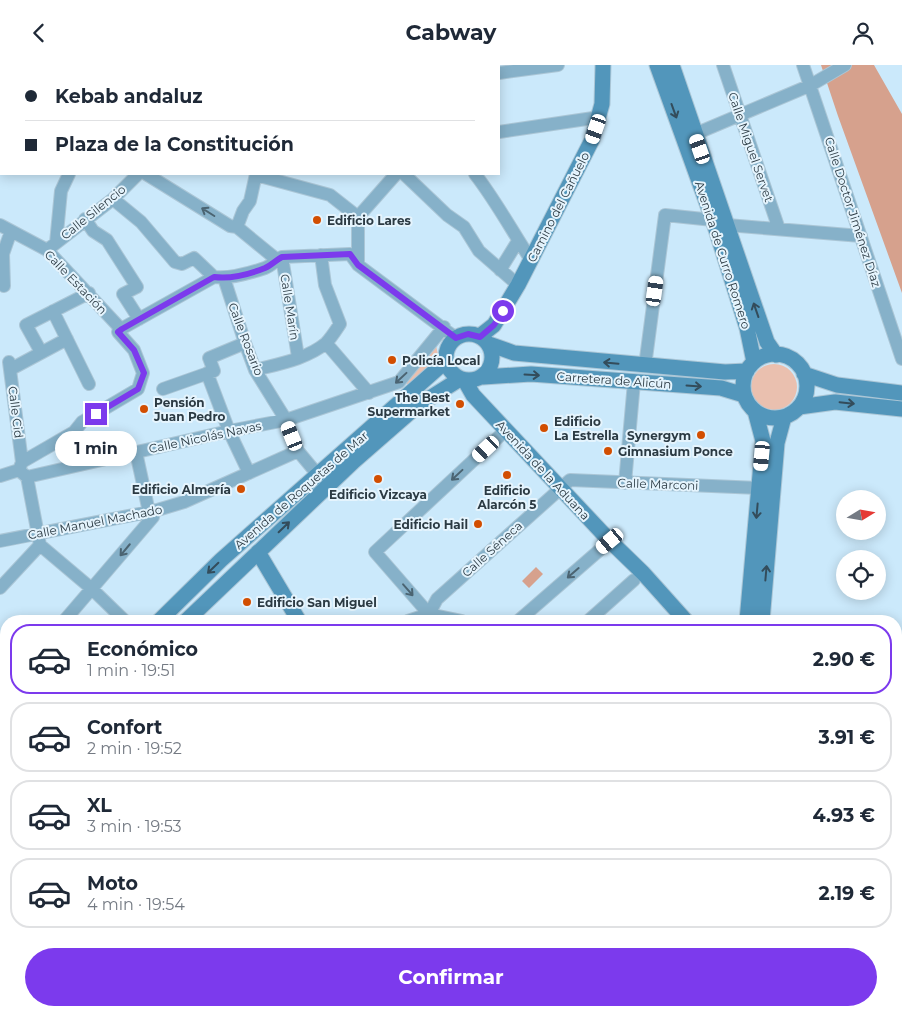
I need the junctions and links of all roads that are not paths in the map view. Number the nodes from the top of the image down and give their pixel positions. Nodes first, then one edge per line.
1 (558, 65) edge
2 (603, 65) edge
3 (657, 65) edge
4 (672, 65) edge
5 (723, 65) edge
6 (803, 65) edge
7 (845, 65) edge
8 (500, 73) edge
9 (814, 83) junction
10 (740, 116) junction
11 (600, 117) junction
12 (500, 132) edge
13 (695, 135) junction
14 (69, 175) edge
15 (137, 175) edge
16 (148, 175) edge
17 (256, 175) edge
18 (260, 175) edge
19 (395, 175) edge
20 (397, 175) edge
21 (476, 175) edge
22 (113, 199) junction
23 (358, 217) junction
24 (85, 219) junction
25 (720, 223) junction
26 (237, 227) junction
27 (6, 228) edge
28 (779, 229) junction
29 (861, 236) junction
30 (518, 241) junction
31 (52, 246) junction
32 (321, 255) junction
33 (279, 258) junction
34 (532, 260) junction
35 (358, 265) junction
36 (500, 270) junction
37 (219, 278) junction
38 (518, 285) junction
39 (4, 287) dead end
40 (90, 293) junction
41 (54, 311) junction
42 (139, 319) junction
43 (444, 327) junction
44 (122, 329) junction
45 (456, 338) junction
46 (67, 339) junction
47 (484, 340) junction
48 (245, 343) junction
49 (326, 343) junction
50 (41, 352) junction
51 (776, 355) junction
52 (298, 357) junction
53 (902, 359) edge
54 (446, 361) junction
55 (645, 365) junction
56 (750, 367) junction
57 (255, 371) junction
58 (207, 373) junction
59 (804, 374) junction
60 (483, 377) junction
61 (462, 380) junction
62 (634, 382) junction
63 (89, 384) dead end
64 (164, 389) dead end
65 (370, 393) junction
66 (902, 393) edge
67 (744, 395) junction
68 (799, 407) junction
69 (902, 409) edge
70 (755, 411) junction
71 (784, 417) junction
72 (286, 420) junction
73 (506, 429) junction
74 (229, 431) junction
75 (298, 451) junction
76 (136, 452) junction
77 (22, 470) junction
78 (249, 473) junction
79 (318, 475) junction
80 (0, 476) edge
81 (626, 483) junction
82 (758, 488) junction
83 (561, 489) junction
84 (151, 512) junction
85 (39, 539) junction
86 (0, 541) edge
87 (610, 541) junction
88 (258, 552) junction
89 (634, 580) dead end
90 (0, 588) edge
91 (92, 589) junction
92 (429, 614) junction
93 (69, 615) edge
94 (118, 615) edge
95 (165, 615) edge
96 (192, 615) edge
97 (295, 615) edge
98 (426, 615) edge
99 (434, 615) edge
100 (525, 615) edge
101 (595, 615) edge
102 (676, 615) edge
103 (747, 615) edge
104 (763, 615) edge

1 - 8 street
2 - 11 main road, Camino del Cañuelo
3 -> 25 main road, Avenida de Curro Romero
4 - 13 main road, Avenida de Curro Romero
5 - 10 street, Calle Miguel Servet
6 - 9 street, Calle Doctor Jiménez Díaz
7 - 9 street
9 - 10 street
9 - 29 street, Calle Doctor Jiménez Díaz
10 - 13 street
10 - 28 street, Calle Miguel Servet
11 - 12 street
11 - 34 main road, Camino del Cañuelo
13 - 25 main road, Avenida de Curro Romero
14 - 31 street
15 - 22 street, Calle Silencio
26 -> 16 street
17 - 26 street
18 - 23 street
19 - 23 street
20 - 36 street
21 - 30 street
22 - 24 street, Calle Silencio
22 - 37 street
23 - 35 street
24 - 31 street, Calle Silencio
24 - 42 street
25 - 28 street
51 -> 25 main road, Avenida de Curro Romero
25 - 55 street
25 - 56 main road, Avenida de Curro Romero
26 - 33 street
27 - 31 street, Calle Estación
27 - 39 street
28 - 29 street
29 - 53 street, Calle Doctor Jiménez Díaz
30 - 34 street
30 - 36 street
31 - 40 street, Calle Estación
32 - 33 street
32 - 35 street
32 - 49 street
33 - 37 street
33 - 52 street, Calle Marín
34 - 38 main road, Camino del Cañuelo
35 - 43 street
36 - 38 street
37 - 42 street
37 - 48 street, Calle Rosario
38 - 47 main road, Camino del Cañuelo
40 - 41 street
40 - 44 street, Calle Estación
41 - 46 street
41 - 50 street
42 - 44 street
43 - 45 street
43 -> 65 street, Calle Nicolás Navas
44 - 77 street, Calle Estación
45 - 47 main road
45 - 54 main road
46 - 50 street
46 - 63 street
55 -> 47 main road, Carretera de Alicún
47 - 60 main road
48 - 57 street, Calle Rosario
48 - 58 street
49 - 52 street
49 - 65 street
50 - 77 street, Calle Cid
51 - 56 main road
51 - 59 main road
52 - 57 street
54 - 61 main road
54 - 79 main road, Avenida de Roquetas de Mar
55 - 56 main road, Carretera de Alicún
56 - 67 main road
57 - 72 street, Calle Rosario
58 - 64 street
58 - 74 street
59 - 66 main road
59 - 68 main road
60 - 61 main road
60 -> 62 main road, Carretera de Alicún
61 - 73 main road, Avenida de la Aduana
88 -> 61 main road, Avenida de Roquetas de Mar
62 -> 67 main road, Carretera de Alicún
62 - 81 street
65 - 72 street, Calle Nicolás Navas
67 - 70 main road
68 -> 69 main road
68 - 71 main road
70 - 71 main road
70 - 82 main road
104 -> 71 main road
72 - 74 street, Calle Nicolás Navas
72 - 75 street, Calle Rosario
73 - 83 main road, Avenida de la Aduana
73 -> 92 street
74 - 76 street, Calle Nicolás Navas
74 - 78 street
75 - 78 street, Calle Manuel Machado
75 - 79 street, Calle Rosario
76 - 77 street, Calle Nicolás Navas
76 - 84 street
77 - 80 street
77 - 85 street, Calle Cid
78 - 84 street, Calle Manuel Machado
79 -> 95 main road, Avenida de Roquetas de Mar
81 - 82 street, Calle Marconi
81 - 83 street, Calle Marconi
82 -> 103 main road
83 - 87 main road, Avenida de la Aduana
83 - 92 street, Calle Séneca
84 - 85 street, Calle Manuel Machado
84 -> 91 street
85 - 86 street, Calle Manuel Machado
85 - 90 street
85 - 91 street
87 -> 100 street
87 - 102 main road, Avenida de la Aduana
88 - 96 main road, Avenida de Roquetas de Mar
88 - 97 main road
89 - 101 street
91 - 93 street
91 - 94 street
92 - 98 street
92 - 99 street

